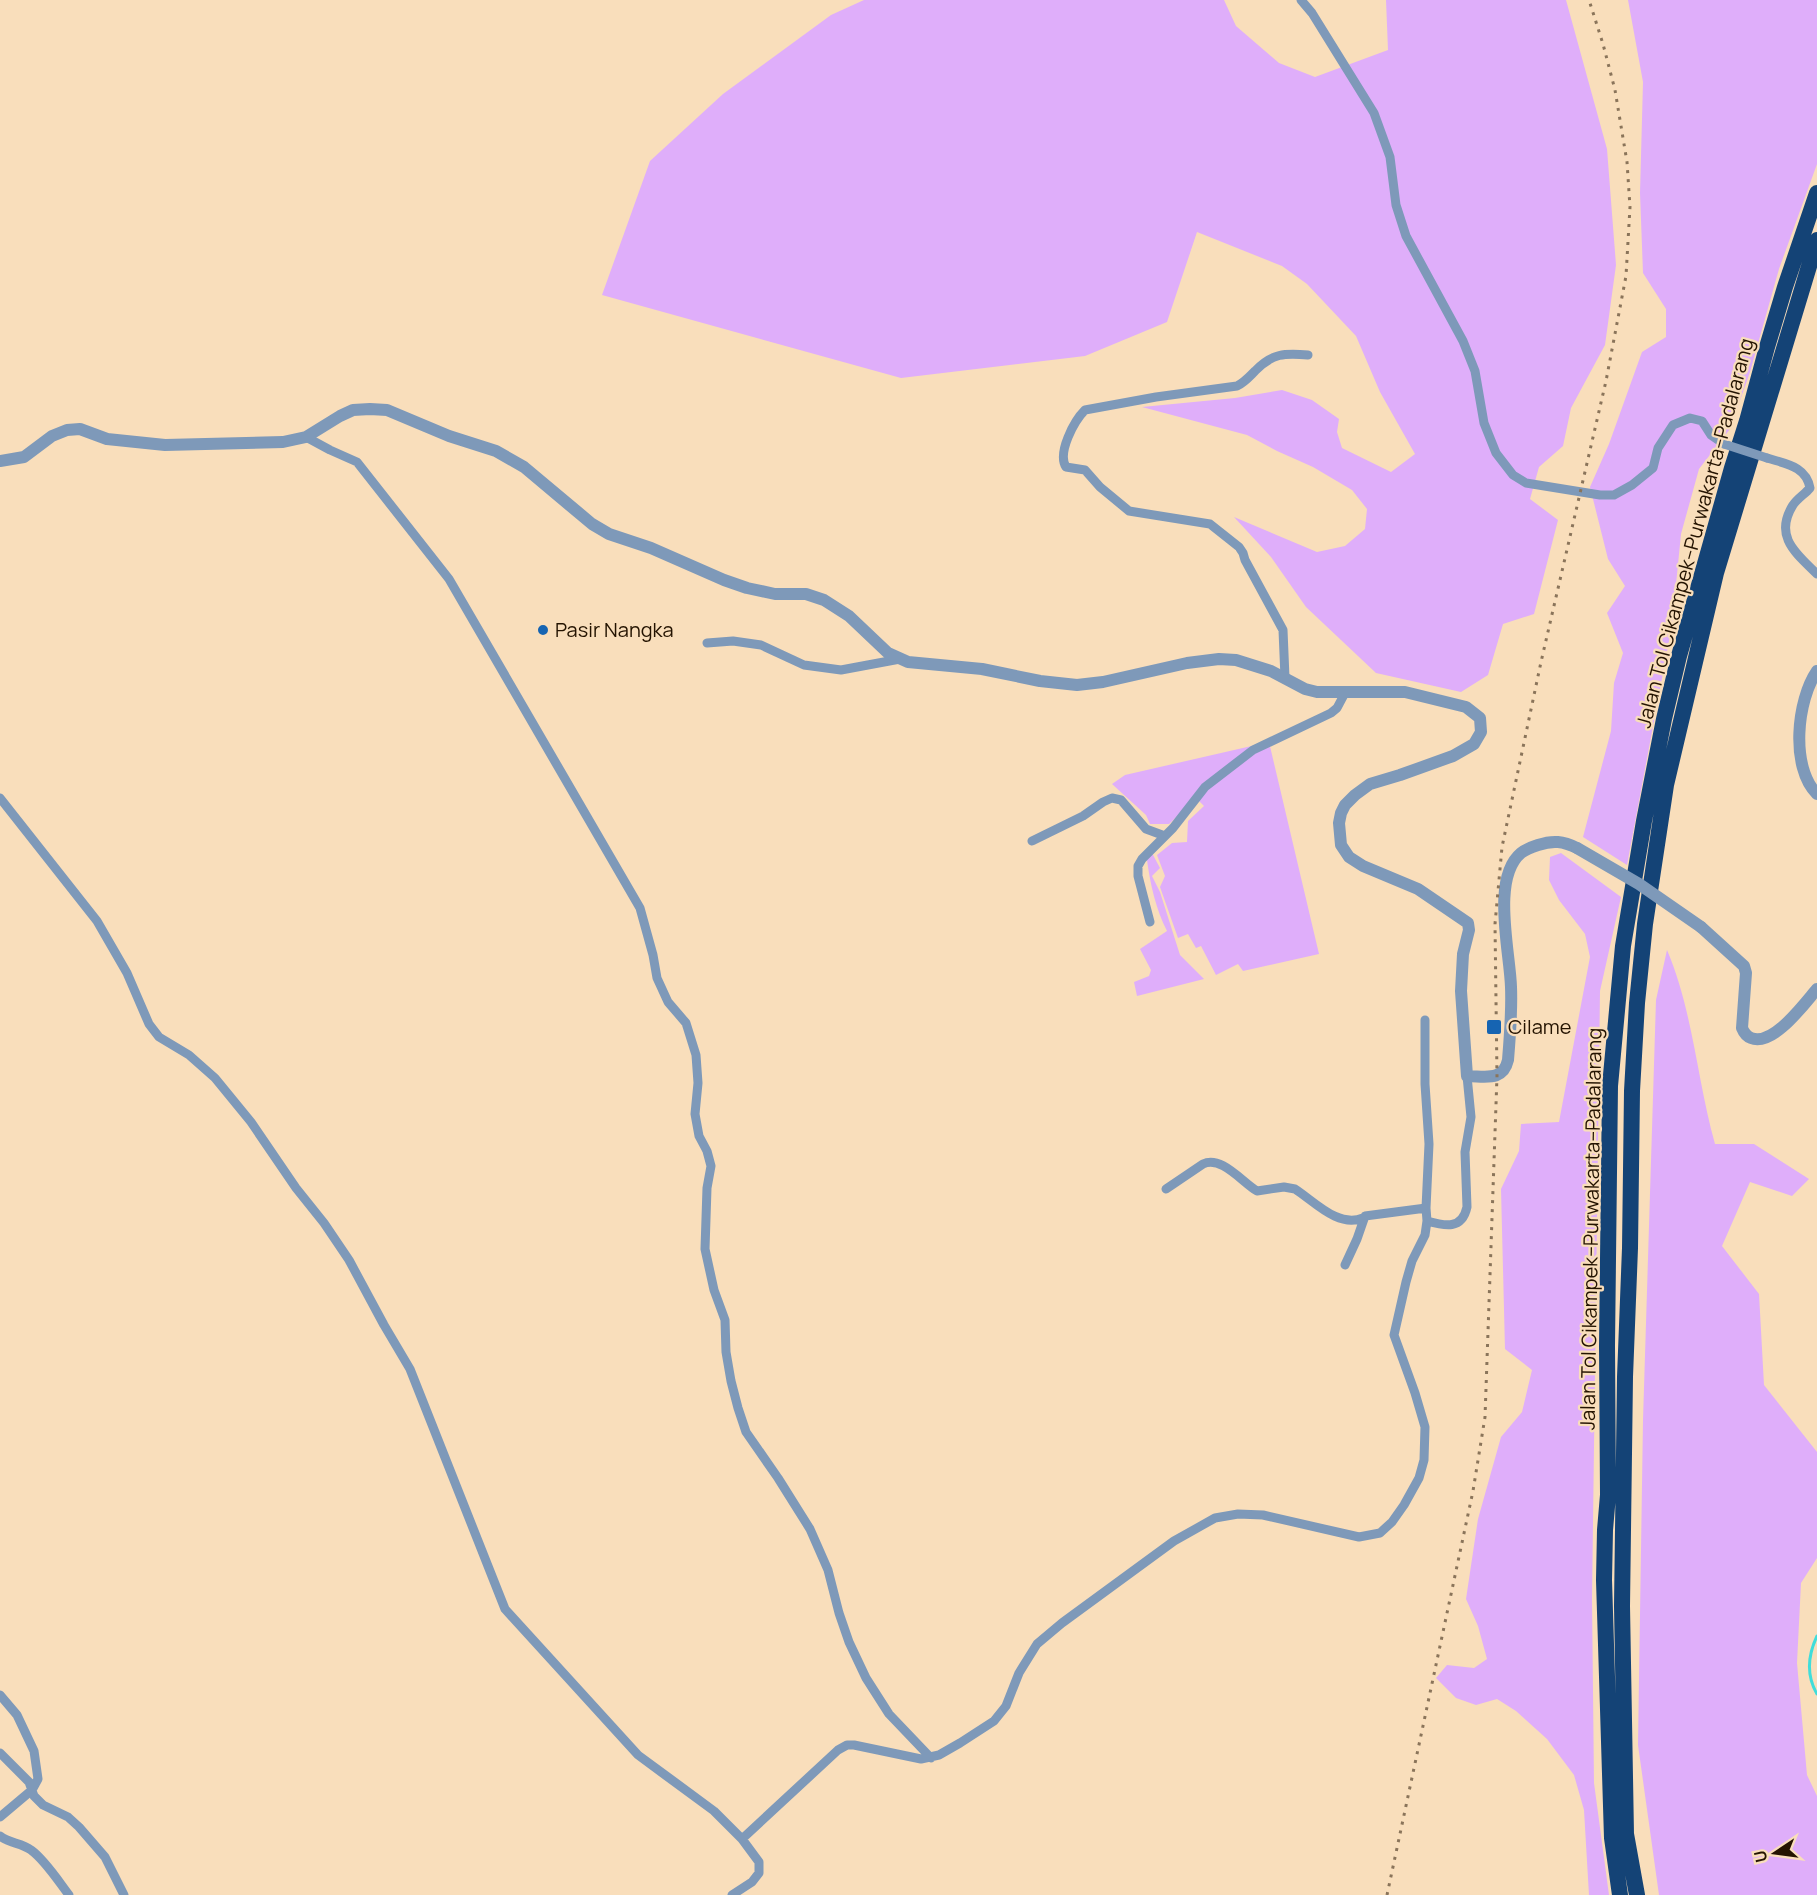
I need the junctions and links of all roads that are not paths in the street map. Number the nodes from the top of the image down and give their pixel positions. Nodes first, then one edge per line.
1 (1301, 0) edge
2 (1817, 193) edge
3 (1817, 240) edge
4 (1308, 356) dead end
5 (306, 437) junction
6 (0, 461) edge
7 (1817, 574) edge
8 (707, 643) dead end
9 (900, 659) junction
10 (1817, 671) edge
11 (1285, 678) junction
12 (1345, 693) junction
13 (1817, 794) edge
14 (0, 798) edge
15 (1165, 836) junction
16 (1032, 841) dead end
17 (1150, 922) dead end
18 (1817, 989) edge
19 (1425, 1020) dead end
20 (1467, 1076) junction
21 (1166, 1189) dead end
22 (1426, 1208) junction
23 (1363, 1218) junction
24 (1427, 1221) junction
25 (1345, 1265) dead end
26 (0, 1695) edge
27 (0, 1753) edge
28 (931, 1758) junction
29 (32, 1791) junction
30 (0, 1817) edge
31 (0, 1836) edge
32 (742, 1839) junction
33 (69, 1895) edge
34 (124, 1895) edge
35 (732, 1895) edge
36 (1620, 1895) edge
37 (1637, 1895) edge

1 - 7 street, bridge
2 - 36 highway, Jalan Tol Cikampek–Purwakarta–Padalarang
3 - 37 highway, Jalan Tol Cikampek–Purwakarta–Padalarang
4 - 11 street
5 - 6 street
5 - 9 street
5 - 28 street
8 - 9 street
9 - 11 street
10 - 13 street
11 - 12 street
12 - 15 street
12 - 20 street
14 - 32 street
15 - 16 street
15 - 17 street
18 - 20 street, bridge
19 - 22 street
20 - 24 street
21 - 23 street
22 - 23 street
22 - 24 street
23 - 25 street
24 - 28 street
26 - 29 street
27 - 29 street
28 - 32 street
29 - 30 street
29 - 34 street
31 - 33 street
32 - 35 street

